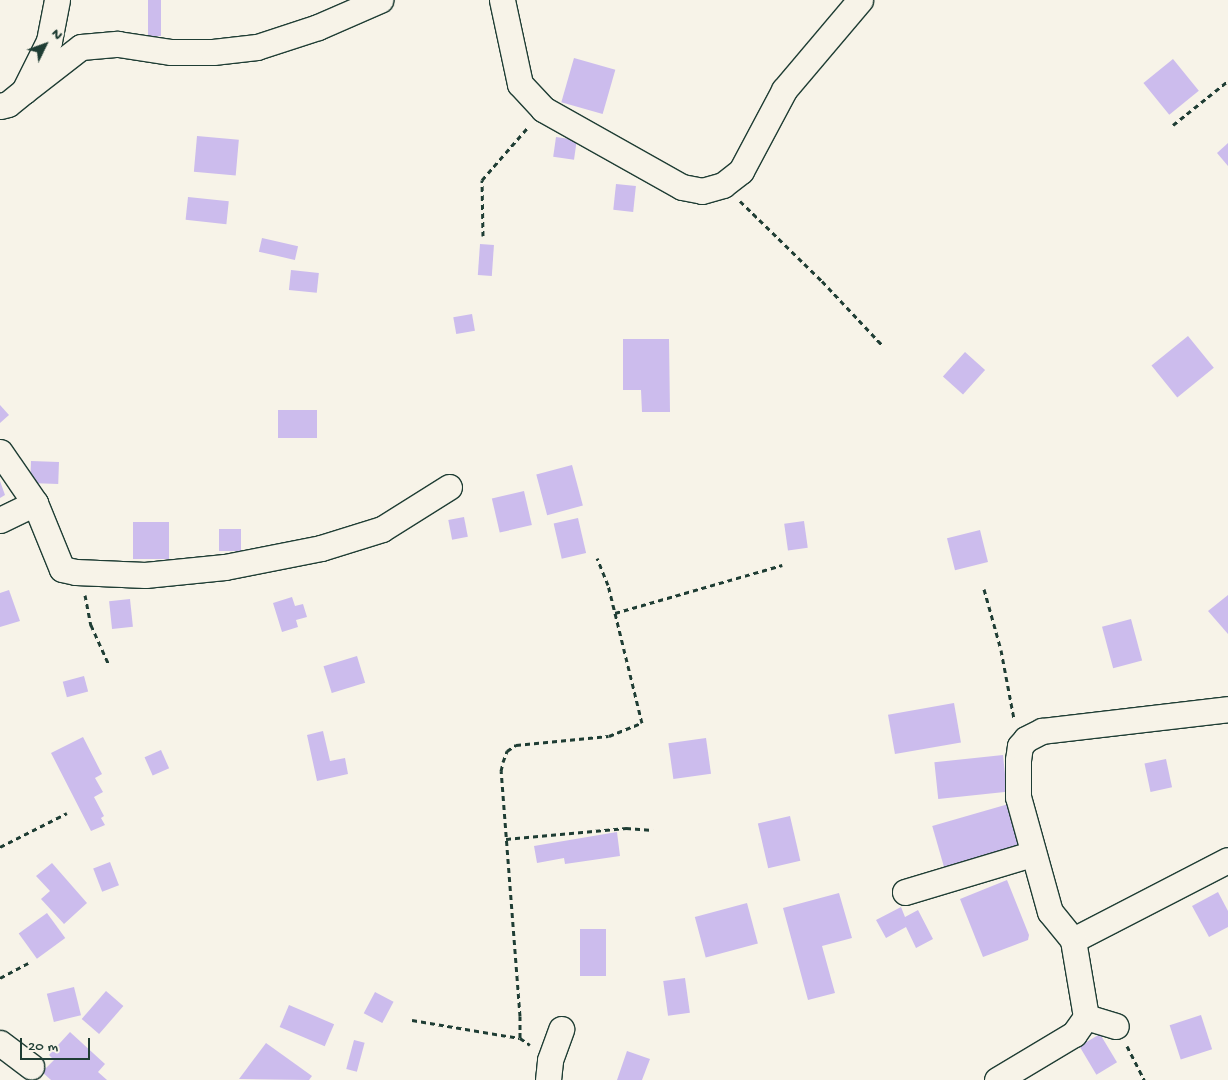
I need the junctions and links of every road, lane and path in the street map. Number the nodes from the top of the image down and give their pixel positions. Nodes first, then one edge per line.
1 (57, 0) edge
2 (380, 0) edge
3 (502, 0) edge
4 (860, 0) edge
5 (1228, 81) edge
6 (24, 91) junction
7 (0, 106) edge
8 (543, 109) junction
9 (1173, 125) dead end
10 (723, 185) junction
11 (483, 236) dead end
12 (882, 345) dead end
13 (0, 452) edge
14 (449, 487) dead end
15 (35, 503) junction
16 (0, 520) edge
17 (597, 558) dead end
18 (782, 565) dead end
19 (984, 589) dead end
20 (84, 592) dead end
21 (615, 613) junction
22 (109, 665) dead end
23 (1228, 709) edge
24 (1020, 746) junction
25 (68, 813) dead end
26 (653, 830) dead end
27 (506, 839) junction
28 (0, 848) edge
29 (1032, 854) junction
30 (1228, 860) edge
31 (905, 892) dead end
32 (1073, 940) junction
33 (28, 963) dead end
34 (0, 978) edge
35 (1086, 1017) junction
36 (412, 1020) dead end
37 (1116, 1026) joint
38 (561, 1029) dead end
39 (520, 1038) junction
40 (0, 1043) edge
41 (31, 1066) dead end
42 (549, 1070) edge
43 (998, 1080) edge
44 (1144, 1080) edge

1 - 6 street
2 - 6 street
3 - 8 street
4 - 10 street
5 - 9 path
6 - 7 street
8 - 10 street
8 - 11 path
10 - 12 path
13 - 15 street
14 - 15 street
15 - 16 street
17 - 21 path
18 - 21 path
19 - 24 path
20 - 22 path
21 - 27 path
23 - 24 street
24 - 29 street
25 - 28 path
26 - 27 path
27 - 39 path
29 - 31 street
29 - 32 street
30 - 32 street
32 - 35 street
33 - 34 path
35 - 37 street
35 - 43 street
36 - 39 path
37 - 44 path
38 - 42 street
39 - 42 path
40 - 41 street

